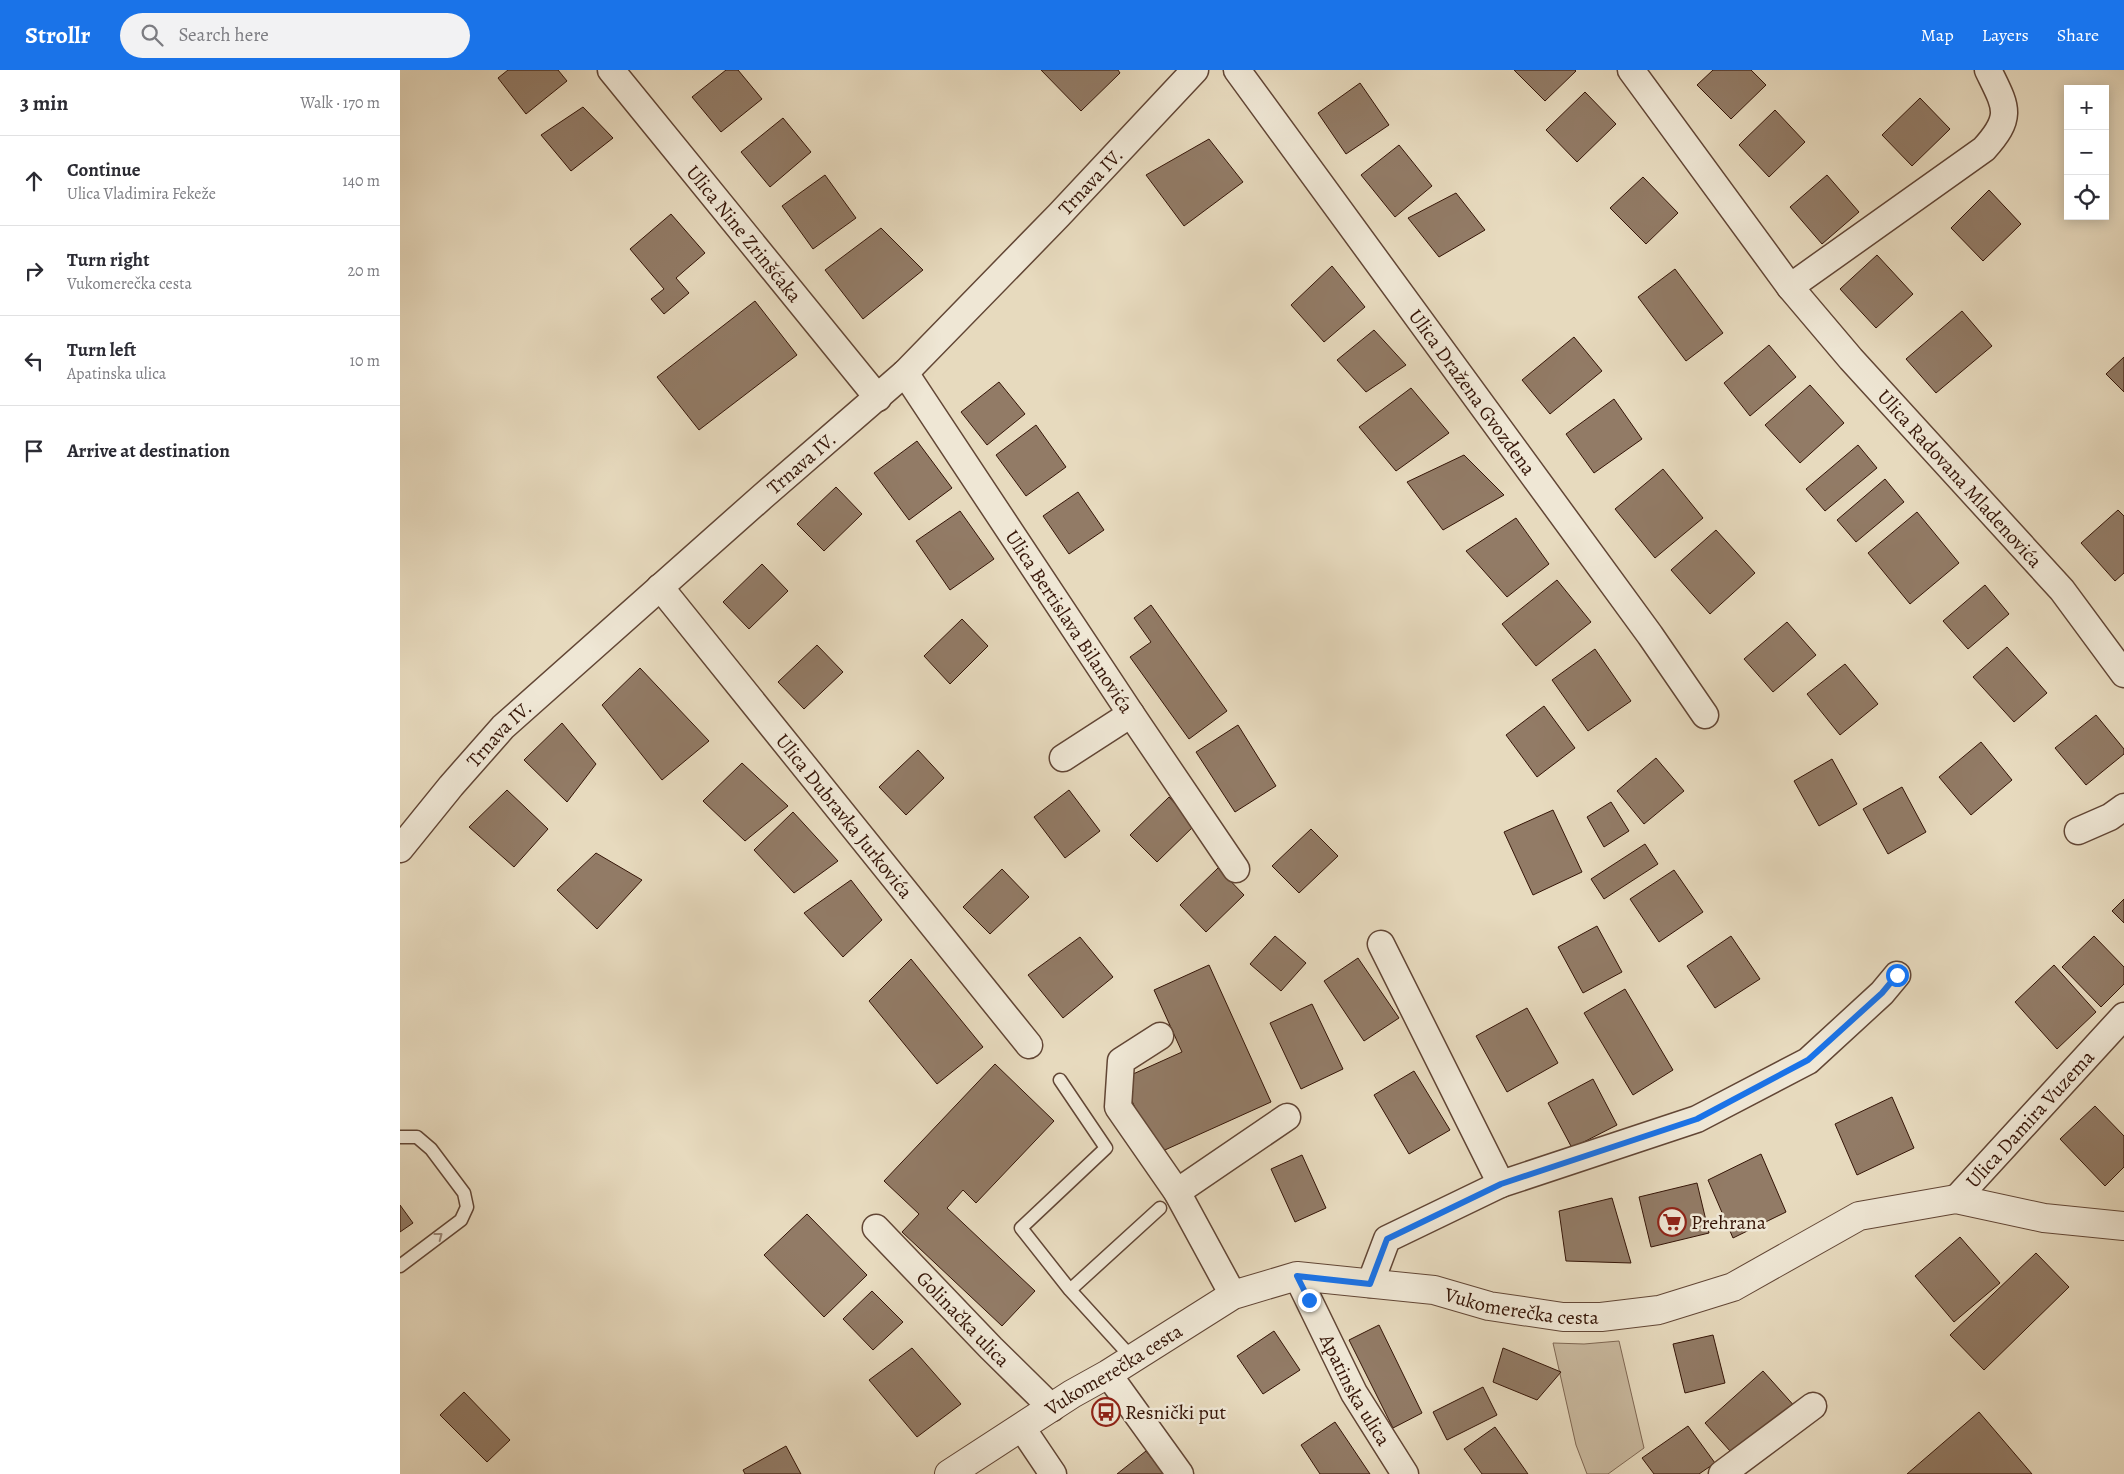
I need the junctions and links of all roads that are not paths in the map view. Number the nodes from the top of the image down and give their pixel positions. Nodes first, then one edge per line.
1 (611, 70) edge
2 (1195, 70) edge
3 (1237, 70) edge
4 (1632, 70) edge
5 (1988, 70) edge
6 (1790, 287) junction
7 (905, 373) junction
8 (878, 398) junction
9 (660, 587) junction
10 (2124, 674) edge
11 (1131, 714) junction
12 (1705, 715) dead end
13 (1063, 758) dead end
14 (2124, 807) edge
15 (2078, 831) dead end
16 (400, 849) edge
17 (1236, 869) dead end
18 (1381, 944) dead end
19 (1897, 975) dead end
20 (2124, 1016) edge
21 (1160, 1036) dead end
22 (1028, 1045) dead end
23 (1060, 1080) dead end
24 (1287, 1117) dead end
25 (400, 1137) edge
26 (1501, 1184) junction
27 (1956, 1199) junction
28 (1168, 1200) junction
29 (2124, 1226) edge
30 (876, 1228) dead end
31 (400, 1266) edge
32 (1297, 1276) junction
33 (1370, 1284) junction
34 (1070, 1290) junction
35 (1233, 1295) junction
36 (1132, 1358) junction
37 (1108, 1374) junction
38 (1813, 1406) dead end
39 (1052, 1408) junction
40 (1022, 1428) junction
41 (949, 1474) edge
42 (1053, 1474) edge
43 (1180, 1474) edge
44 (1405, 1474) edge
45 (1722, 1474) edge

1 - 8 street, Ulica Nine Zrinšćaka
2 - 7 street, Trnava IV.
3 - 12 street, Ulica Dražena Gvozdena
4 - 6 street, Ulica Radovana Mladenovića
5 - 6 street
6 - 10 street, Ulica Radovana Mladenovića
7 - 8 street, Trnava IV.
7 - 11 street, Ulica Bertislava Bilanovića
8 - 9 street, Trnava IV.
9 - 16 street, Trnava IV.
9 - 22 street, Ulica Dubravka Jurkovića
11 - 13 street
11 - 17 street, Ulica Bertislava Bilanovića
14 - 15 street
18 - 26 street
19 - 26 street
20 - 27 street, Ulica Damira Vuzema
21 - 28 street
23 - 34 lane
24 - 28 street
31 -> 25 lane
26 - 33 street
27 - 29 street, Vukomerečka cesta
27 - 33 street, Vukomerečka cesta
28 - 34 lane
28 - 35 street
30 - 39 street, Golinačka ulica
32 - 33 street, Vukomerečka cesta
32 - 35 street, Vukomerečka cesta
32 - 44 street, Apatinska ulica
34 - 36 lane
35 - 36 street, Vukomerečka cesta
36 - 37 street, Vukomerečka cesta
37 - 39 street, Vukomerečka cesta
37 - 43 street
38 - 45 street
39 - 40 street, Vukomerečka cesta
40 - 41 street, Vukomerečka cesta
40 - 42 street

